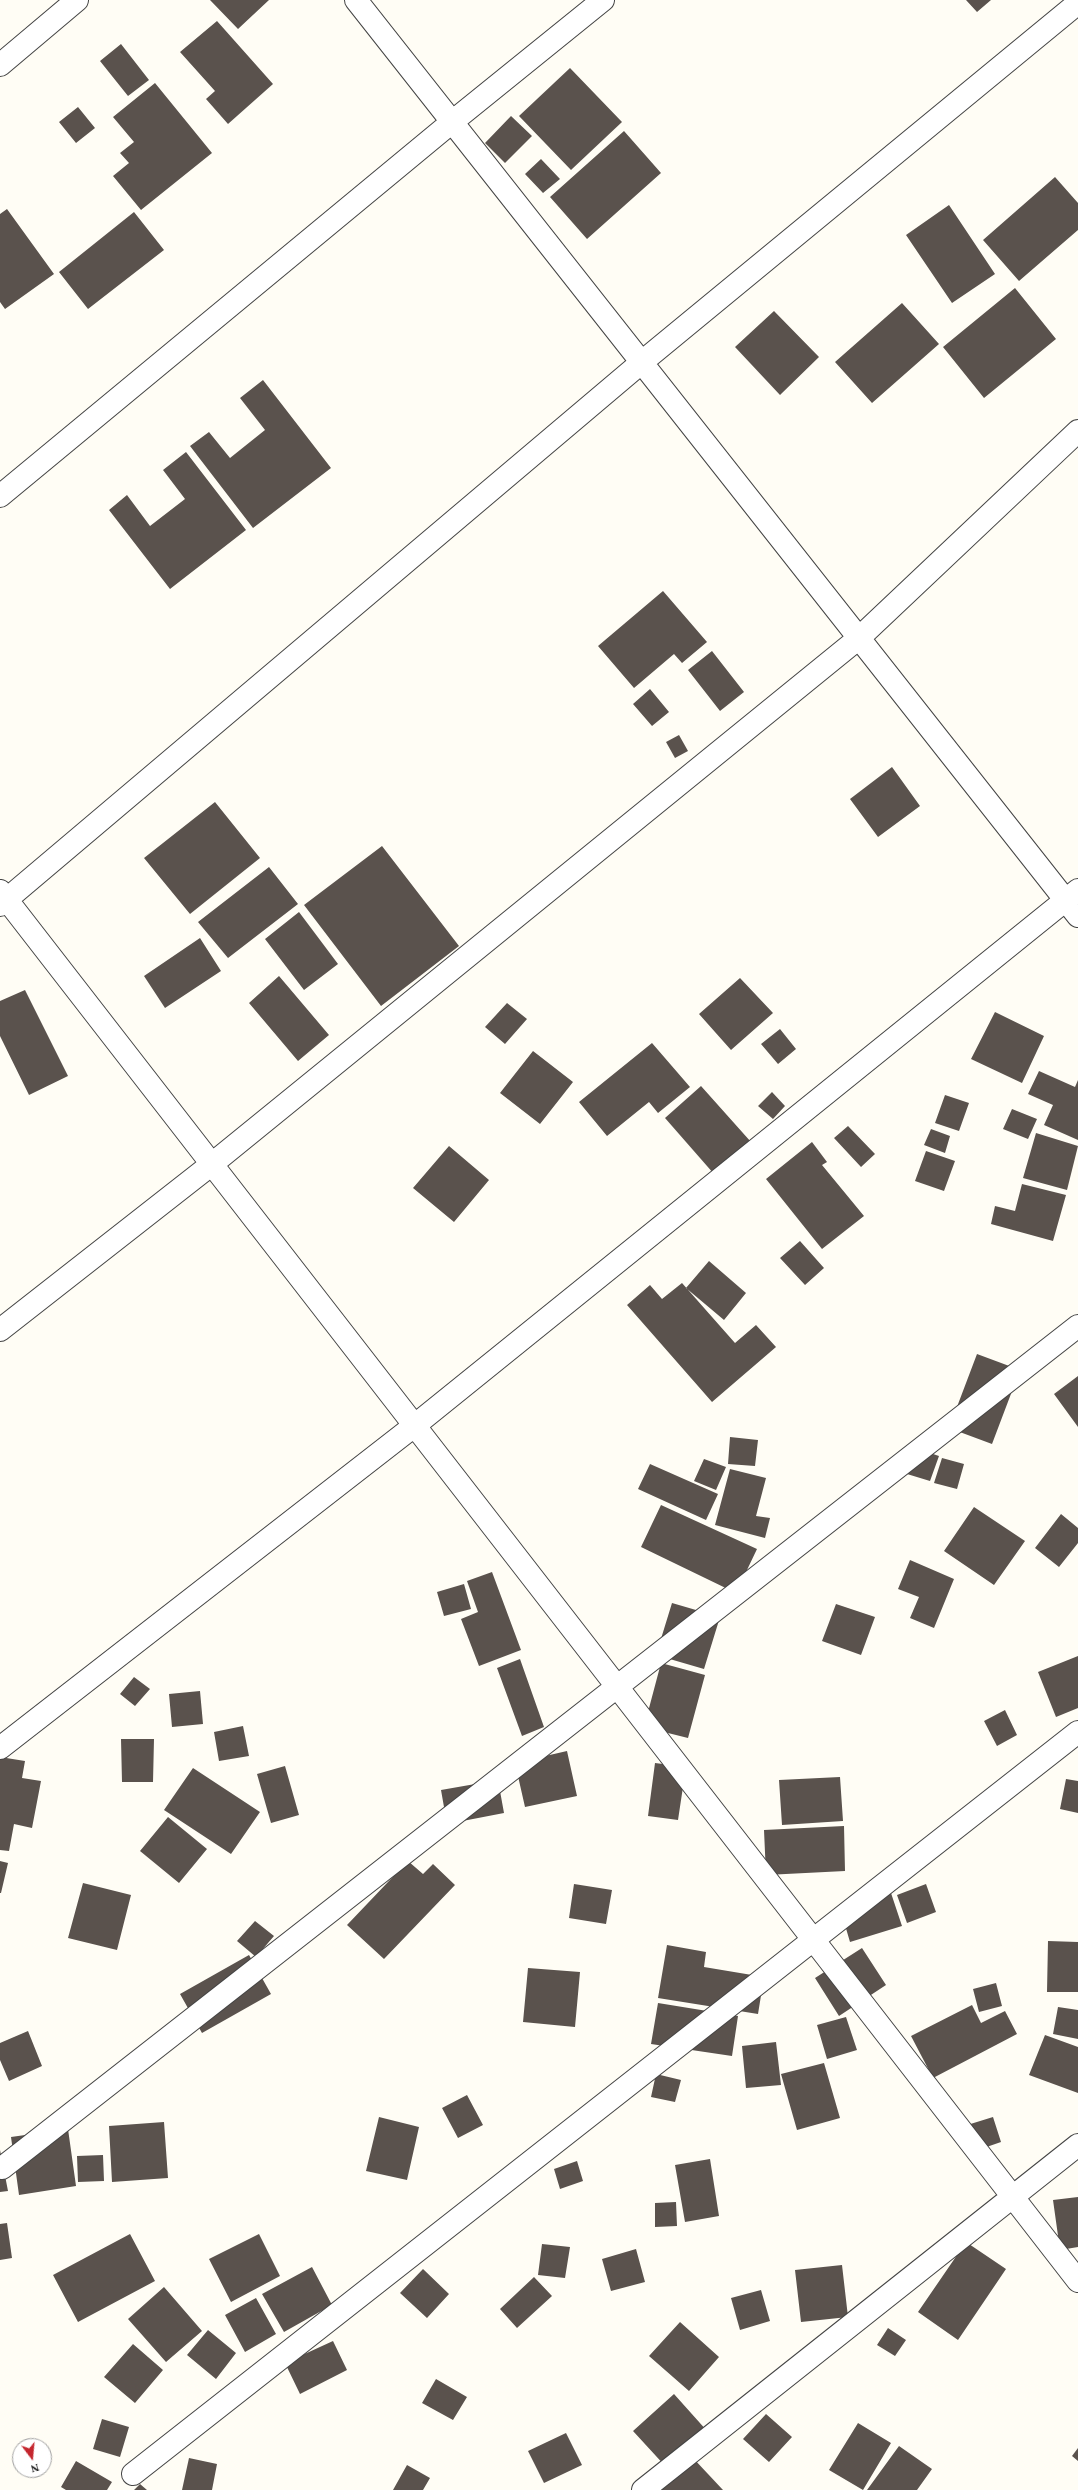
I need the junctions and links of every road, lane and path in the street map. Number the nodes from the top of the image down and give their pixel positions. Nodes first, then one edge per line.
1 (77, 0) edge
2 (356, 0) edge
3 (603, 0) edge
4 (1078, 3) edge
5 (0, 65) edge
6 (452, 122) junction
7 (642, 362) junction
8 (1078, 431) edge
9 (0, 496) edge
10 (859, 638) junction
11 (2, 899) edge
12 (1074, 902) edge
13 (212, 1164) junction
14 (1078, 1326) edge
15 (0, 1330) edge
16 (414, 1426) junction
17 (1078, 1732) edge
18 (0, 1748) edge
19 (812, 1939) junction
20 (1078, 2145) edge
21 (2, 2168) dead end
22 (1013, 2197) junction
23 (1078, 2281) edge
24 (133, 2474) dead end
25 (643, 2490) edge

1 - 5 street
2 - 6 street
3 - 6 street
4 - 7 street
6 - 7 street
6 - 9 street
7 - 10 street
7 - 11 street
8 - 10 street
10 - 12 street
10 - 13 street
11 - 13 street
12 - 16 street
13 - 15 street
13 - 16 street
14 - 21 street
16 - 18 street
16 - 19 street
17 - 19 street
19 - 22 street
19 - 24 street
20 - 22 street
22 - 23 street
22 - 25 street

